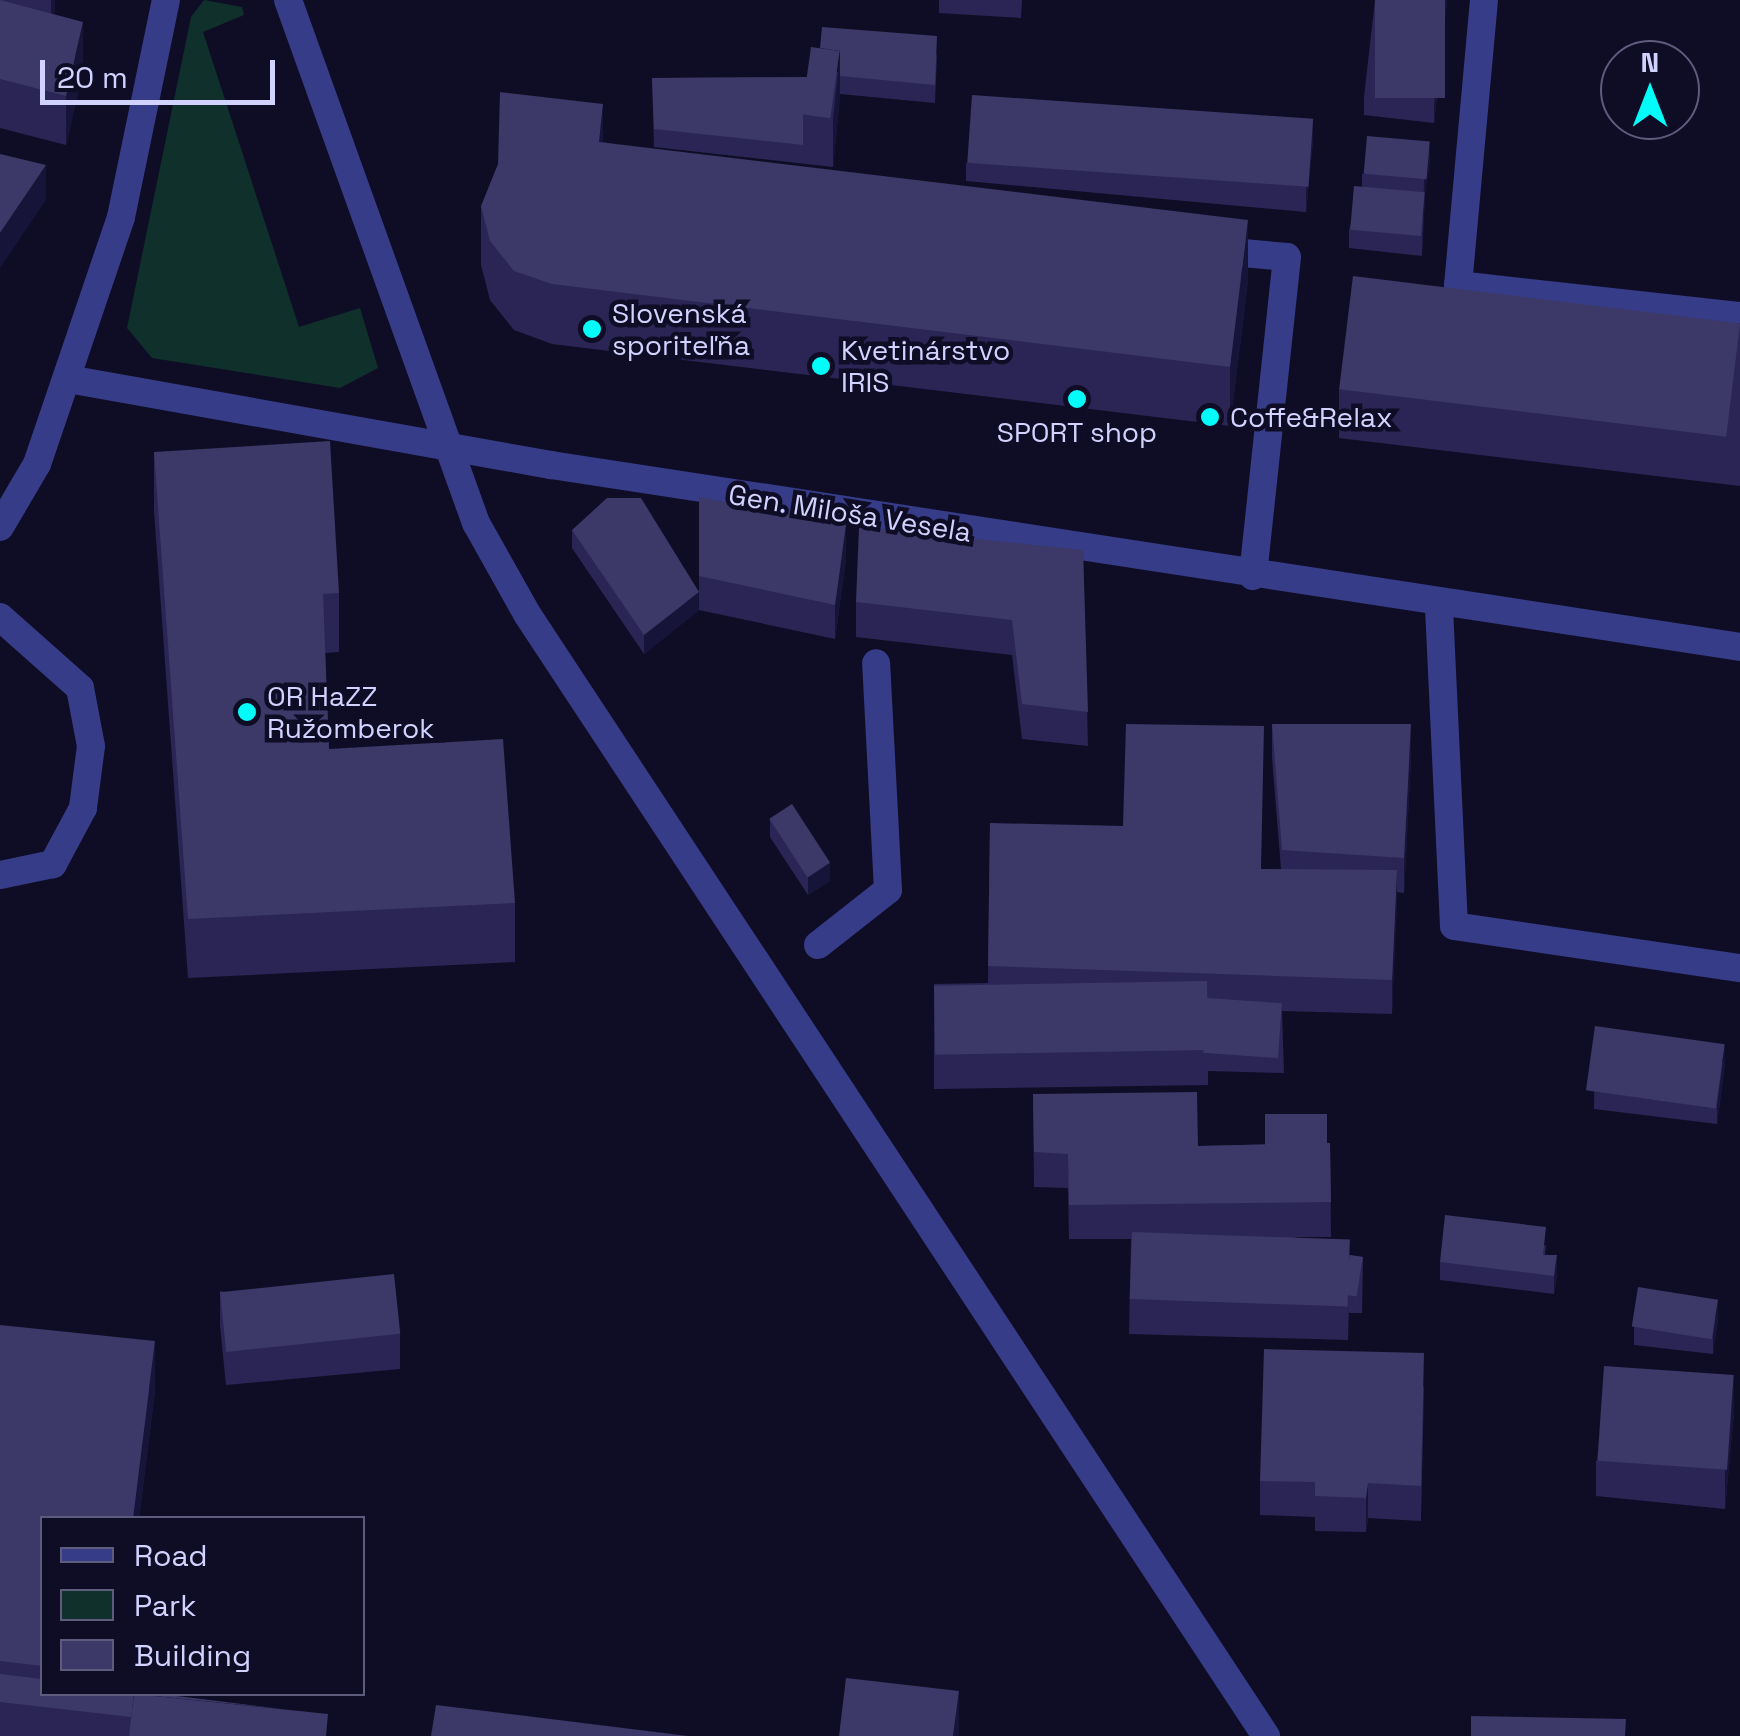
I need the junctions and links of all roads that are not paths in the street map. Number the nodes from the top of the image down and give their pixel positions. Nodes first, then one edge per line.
1 (166, 0) edge
2 (288, 0) edge
3 (1484, 0) edge
4 (1188, 248) edge
5 (1740, 316) edge
6 (68, 379) junction
7 (448, 446) junction
8 (0, 527) edge
9 (1253, 576) junction
10 (1439, 608) junction
11 (0, 617) edge
12 (1740, 647) edge
13 (876, 663) dead end
14 (0, 875) edge
15 (818, 945) dead end
16 (1740, 968) edge
17 (1266, 1736) edge

1 - 6 street
2 - 7 street
3 - 5 street
4 - 9 street
6 - 7 street, Gen. Miloša Vesela
6 - 8 street
7 - 9 street, Gen. Miloša Vesela
7 - 17 street
9 - 10 street, Gen. Miloša Vesela
10 - 12 street, Gen. Miloša Vesela
10 - 16 street
11 - 14 street
13 - 15 street

